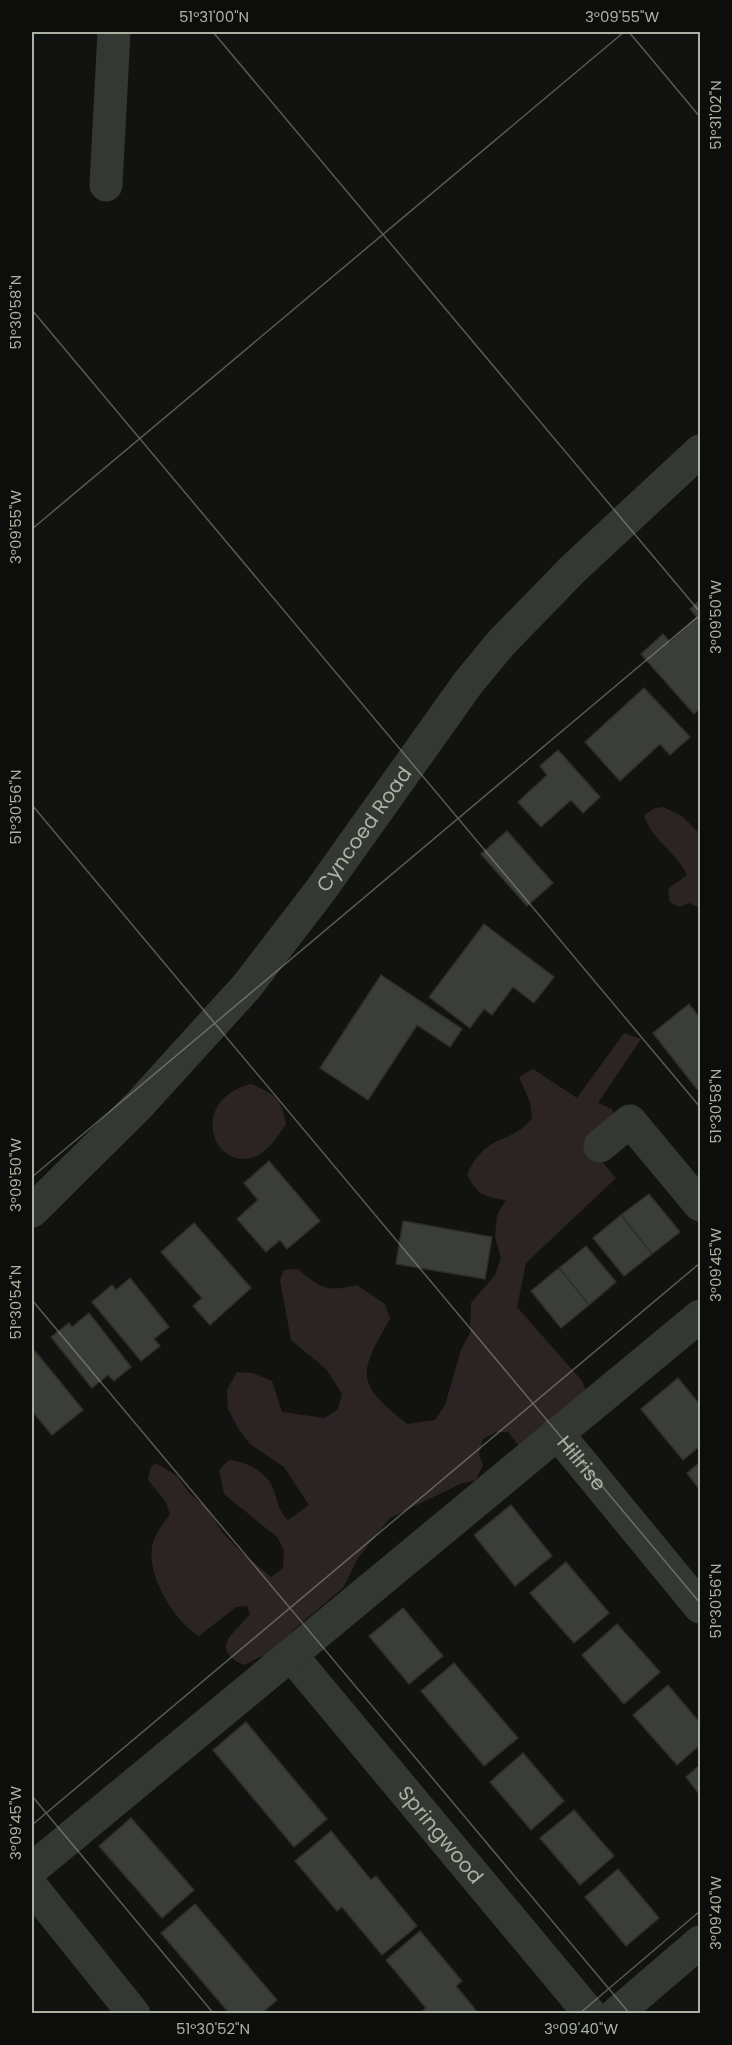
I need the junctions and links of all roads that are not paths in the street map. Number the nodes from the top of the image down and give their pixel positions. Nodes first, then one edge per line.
1 (114, 32) edge
2 (106, 184) dead end
3 (700, 451) edge
4 (600, 1146) dead end
5 (700, 1205) edge
6 (32, 1211) edge
7 (700, 1316) edge
8 (557, 1433) junction
9 (700, 1607) edge
10 (291, 1655) junction
11 (32, 1869) edge
12 (32, 1887) edge
13 (700, 1942) edge
14 (134, 2013) edge
15 (590, 2013) edge
16 (616, 2013) edge

1 - 2 street
3 - 6 street, Cyncoed Road
4 - 5 street
7 - 8 street, Hillrise
8 - 9 street, Hillrise
8 - 10 street
10 - 11 street
10 - 15 street, Springwood
12 - 14 street
13 - 16 street

